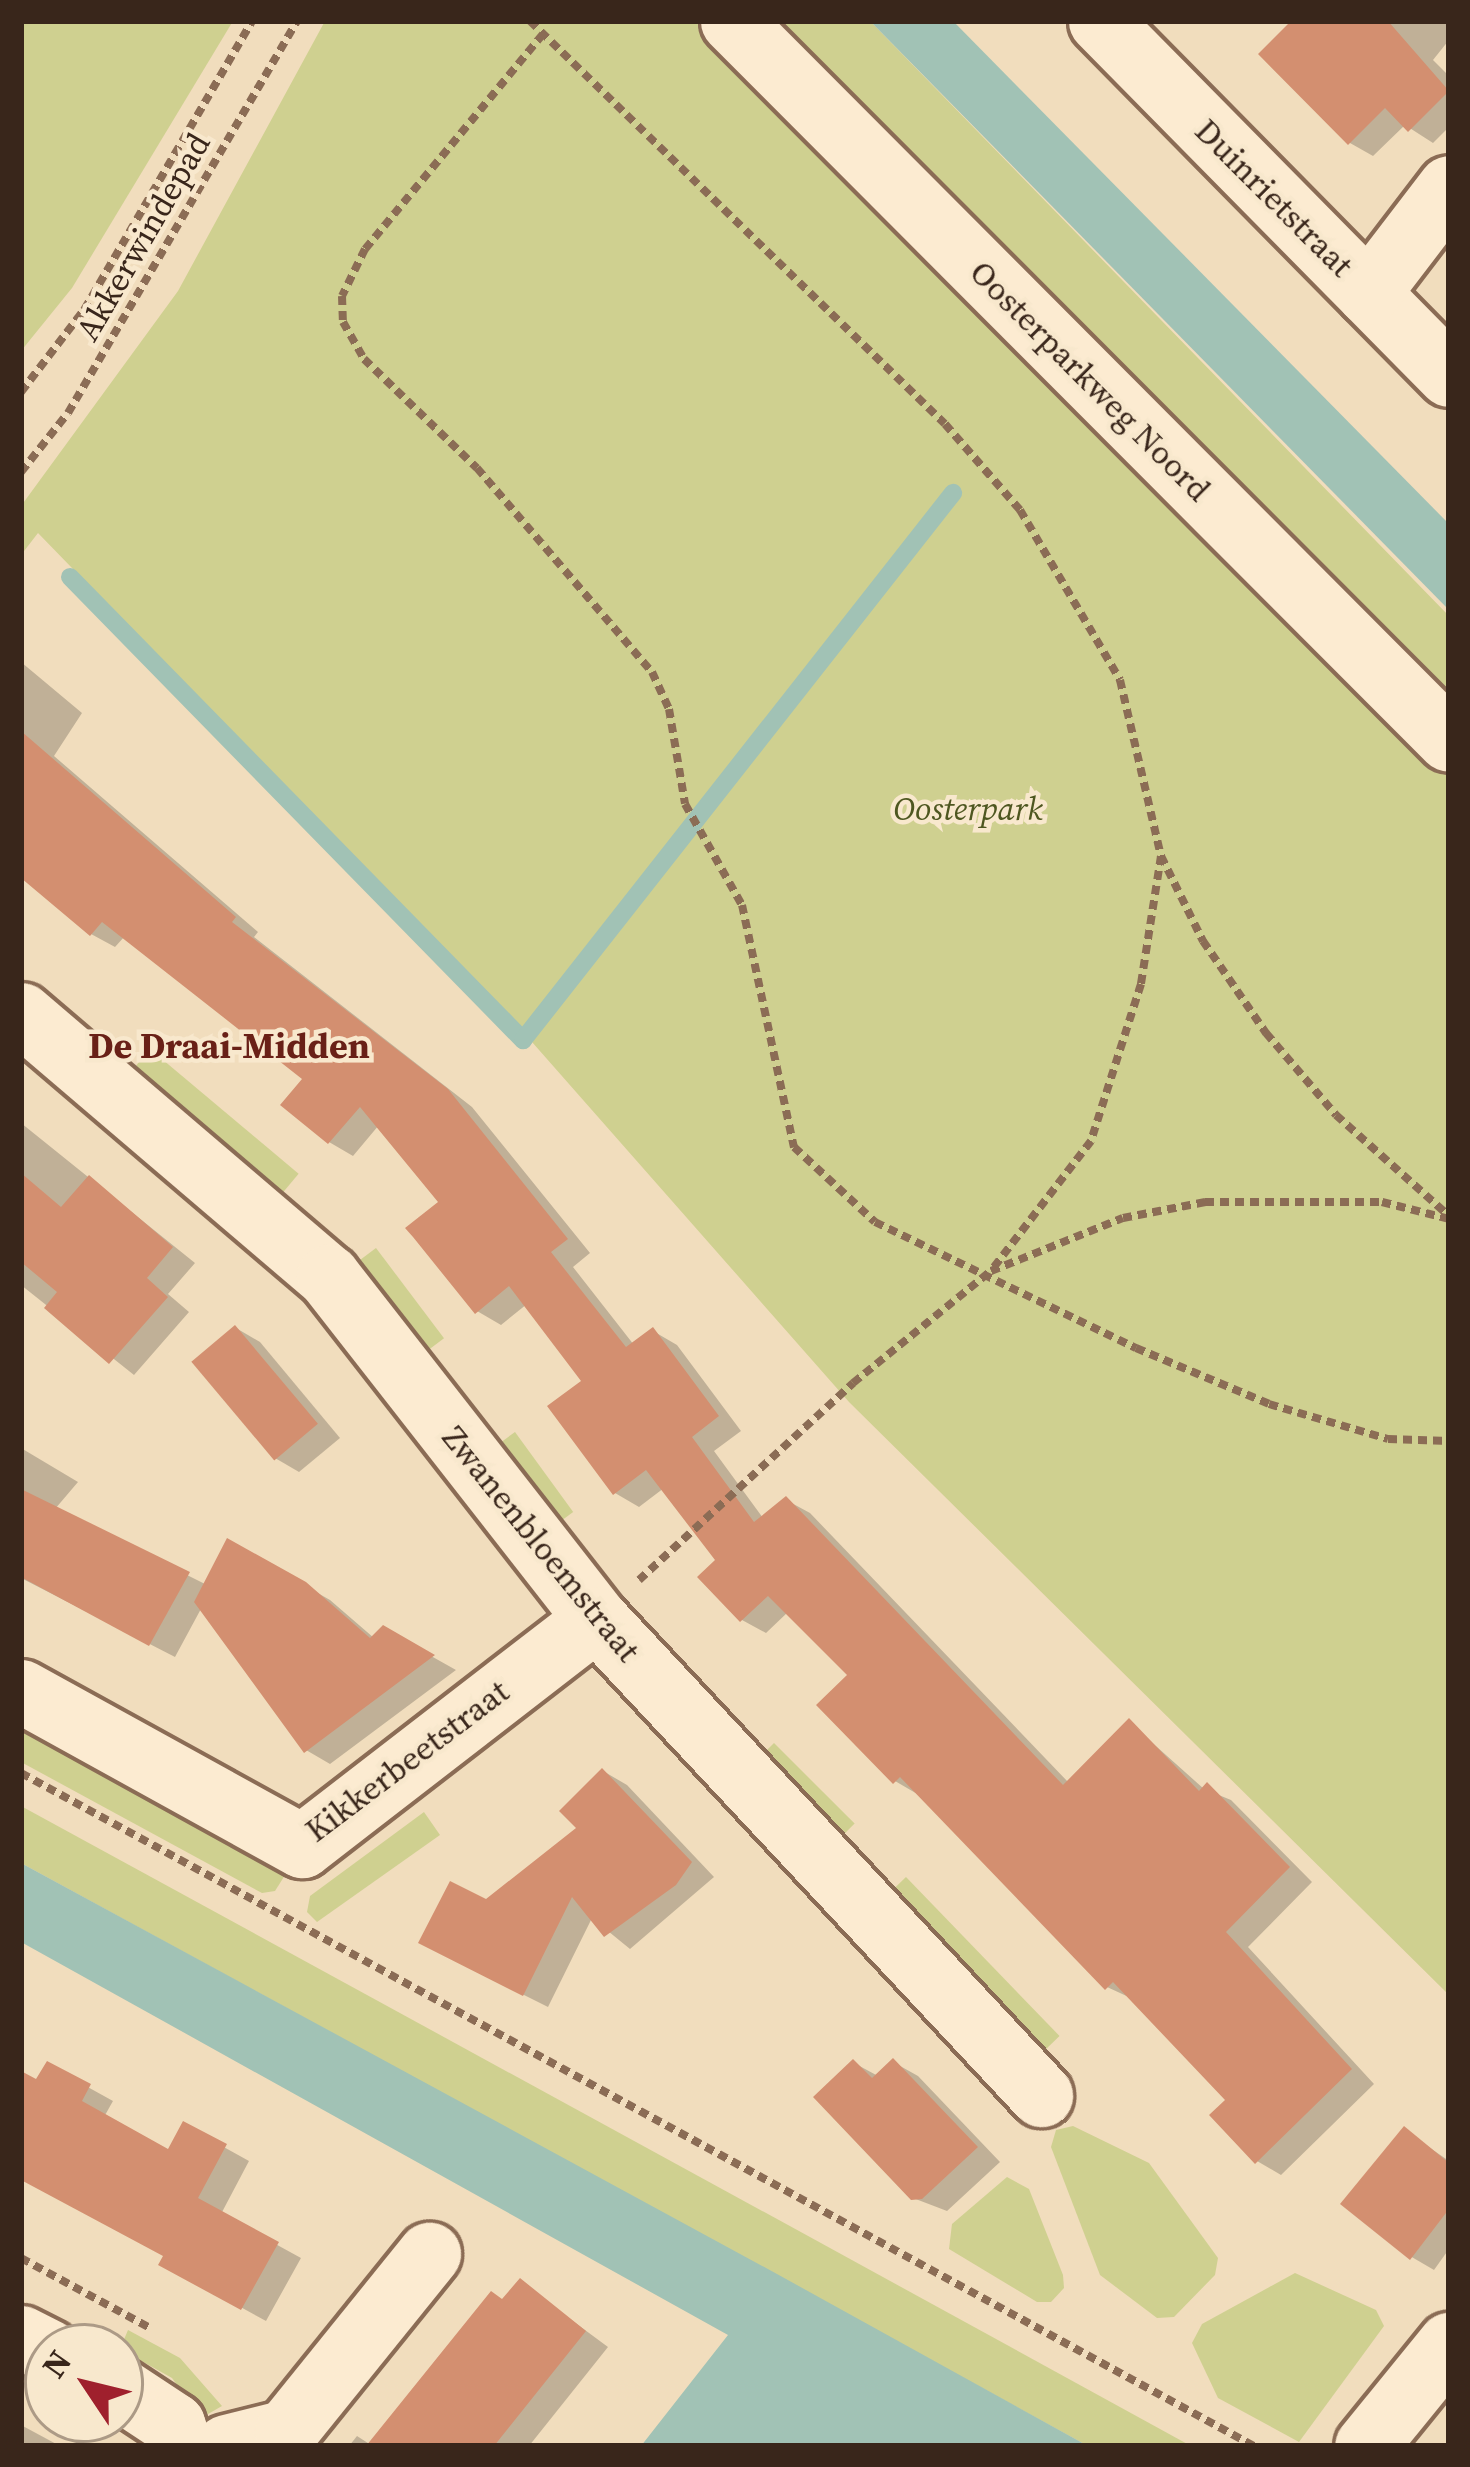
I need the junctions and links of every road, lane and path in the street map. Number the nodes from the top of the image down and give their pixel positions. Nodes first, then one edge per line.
1 (252, 21) edge
2 (297, 21) edge
3 (530, 21) edge
4 (732, 21) edge
5 (1100, 21) edge
6 (543, 34) junction
7 (1449, 188) edge
8 (1368, 293) junction
9 (1449, 375) edge
10 (21, 392) edge
11 (21, 472) edge
12 (1449, 740) edge
13 (1161, 856) junction
14 (21, 1015) edge
15 (1449, 1218) edge
16 (989, 1273) junction
17 (1449, 1441) edge
18 (596, 1619) junction
19 (21, 1691) edge
20 (21, 1773) edge
21 (1041, 2096) dead end
22 (429, 2254) dead end
23 (1449, 2344) edge
24 (144, 2405) edge
25 (182, 2446) edge
26 (226, 2446) edge
27 (1254, 2446) edge
28 (1366, 2446) edge

1 - 10 path
2 - 11 path, Akkerwindepad
3 - 6 path
4 - 12 street, Oosterparkweg Noord
5 - 8 street, Duinrietstraat
6 - 13 path
6 - 16 path
7 - 8 street
8 - 9 street, Duinrietstraat
13 - 15 path
13 - 16 path
14 - 18 street, Zwanenbloemstraat
15 - 16 path
16 - 17 path
16 - 18 path
18 - 19 street, Kikkerbeetstraat
18 - 21 street, Zwanenbloemstraat
20 - 27 path
22 - 26 street
23 - 28 street
24 - 25 street

